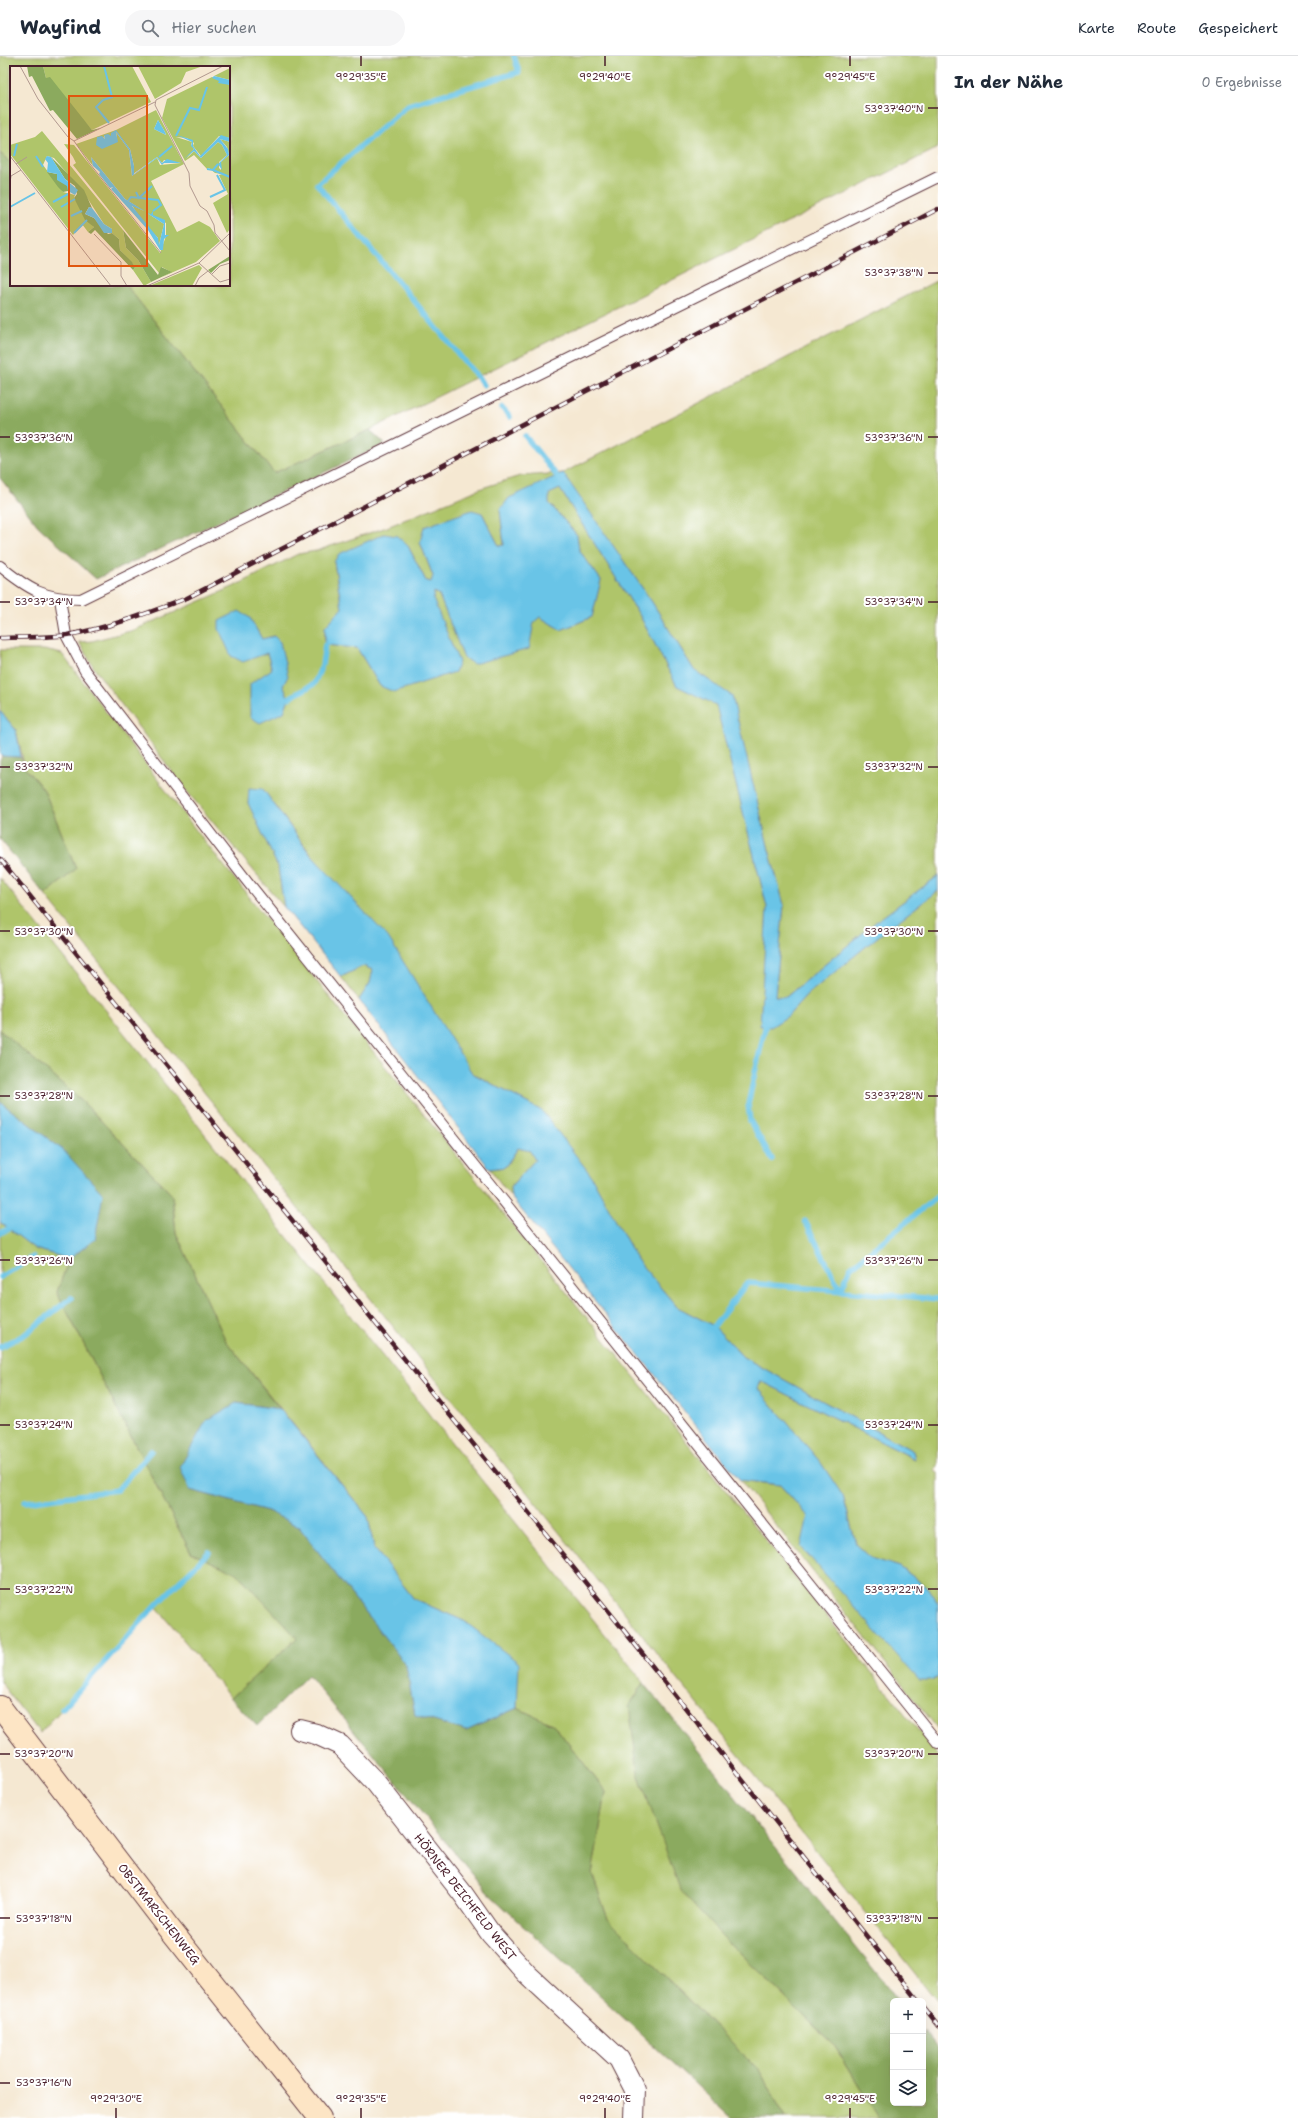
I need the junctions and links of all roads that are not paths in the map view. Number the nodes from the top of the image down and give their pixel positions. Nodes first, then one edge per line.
1 (938, 177) edge
2 (0, 566) edge
3 (60, 599) junction
4 (0, 1707) edge
5 (300, 1730) dead end
6 (938, 1743) edge
7 (320, 2118) edge
8 (634, 2118) edge

1 - 3 lane
2 - 3 lane
3 - 6 lane
4 - 7 main road, OBSTMARSCHENWEG
5 - 8 street, HÖRNER DEICHFELD WEST

